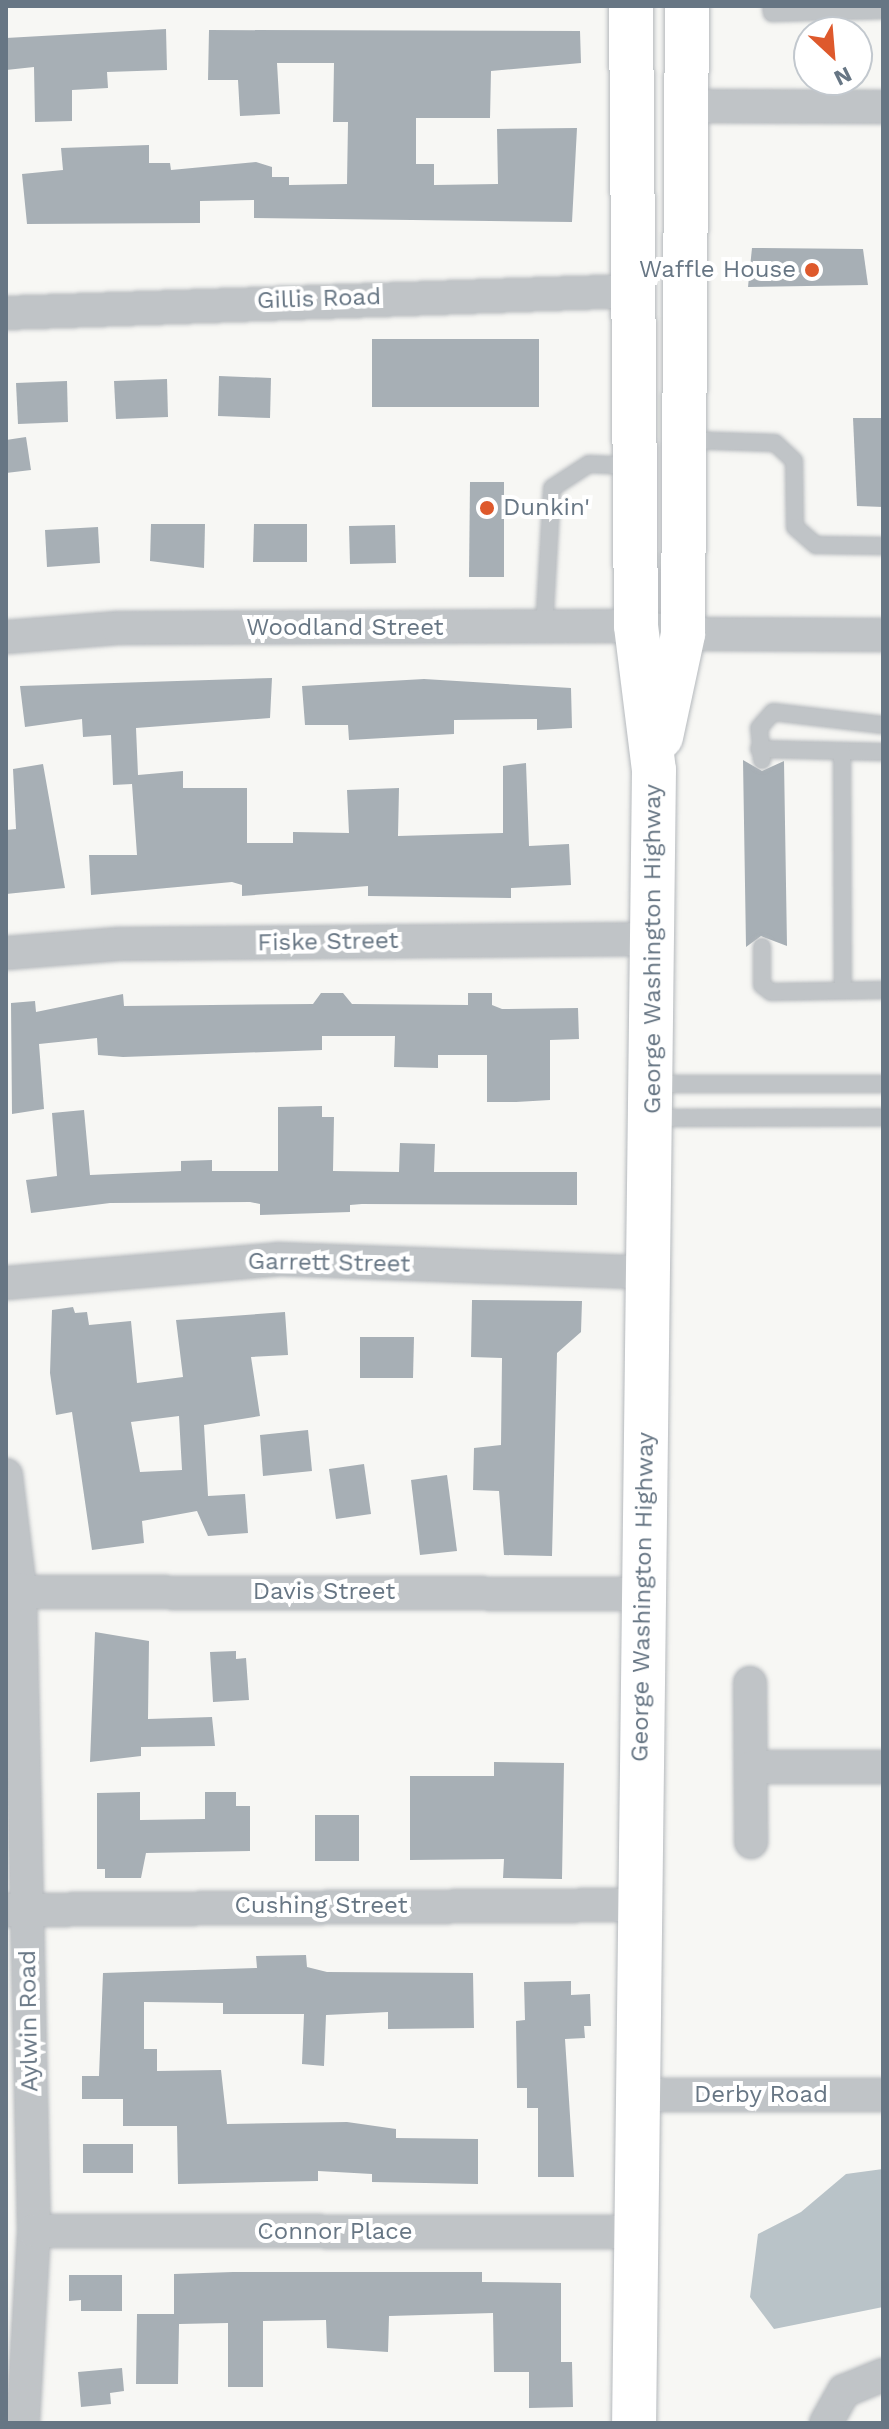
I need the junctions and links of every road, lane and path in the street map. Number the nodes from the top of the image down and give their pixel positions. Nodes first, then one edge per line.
1 (631, 6) edge
2 (687, 6) edge
3 (771, 6) edge
4 (883, 10) edge
5 (688, 106) junction
6 (883, 107) edge
7 (632, 291) junction
8 (6, 313) edge
9 (685, 440) junction
10 (634, 467) junction
11 (883, 546) edge
12 (636, 626) junction
13 (544, 628) junction
14 (683, 634) junction
15 (883, 635) edge
16 (6, 637) edge
17 (883, 725) edge
18 (842, 751) junction
19 (883, 752) edge
20 (654, 770) junction
21 (650, 939) junction
22 (762, 947) dead end
23 (6, 953) edge
24 (843, 989) junction
25 (883, 990) edge
26 (883, 1084) edge
27 (651, 1101) junction
28 (883, 1117) edge
29 (652, 1273) junction
30 (6, 1283) edge
31 (6, 1475) edge
32 (13, 1590) edge
33 (641, 1594) junction
34 (750, 1683) dead end
35 (752, 1767) junction
36 (883, 1767) edge
37 (751, 1842) dead end
38 (637, 1905) junction
39 (16, 1909) edge
40 (639, 2095) junction
41 (883, 2095) edge
42 (34, 2231) junction
43 (637, 2232) junction
44 (15, 2309) edge
45 (883, 2375) edge
46 (23, 2423) edge
47 (634, 2423) edge
48 (826, 2423) edge

1 - 7 main road, George Washington Highway
2 - 5 main road, George Washington Highway
3 - 4 lane
5 - 6 street
5 - 9 main road, George Washington Highway
7 - 8 street, Gillis Road
7 - 10 main road, George Washington Highway
9 - 11 lane
9 - 14 main road, George Washington Highway
10 - 12 main road, George Washington Highway
10 - 13 lane
12 - 13 street, Woodland Street
12 - 14 street, Woodland Street
12 - 20 main road, George Washington Highway
13 - 16 street, Woodland Street
14 - 15 street, Woodland Street
14 - 20 main road, George Washington Highway
17 - 18 lane
18 - 19 lane
18 - 24 lane
20 - 21 main road, George Washington Highway
21 - 23 street, Fiske Street
21 - 27 main road, George Washington Highway
22 - 24 lane
24 - 25 lane
26 - 27 lane
27 - 28 lane
27 - 29 main road, George Washington Highway
29 - 30 street, Garrett Street
29 - 33 main road, George Washington Highway
31 - 32 street, Aylwin Road
32 - 33 street, Davis Street
32 - 39 street, Aylwin Road
33 - 38 main road, George Washington Highway
34 - 35 street
35 - 36 street
35 - 37 street
38 - 39 street, Cushing Street
38 - 40 main road, George Washington Highway
39 - 42 street, Aylwin Road
40 - 41 street, Derby Road
40 - 43 main road, George Washington Highway
42 - 43 street, Connor Place
42 - 44 street, Aylwin Road
43 - 47 main road, George Washington Highway
44 - 46 street, Aylwin Road
45 - 48 street

